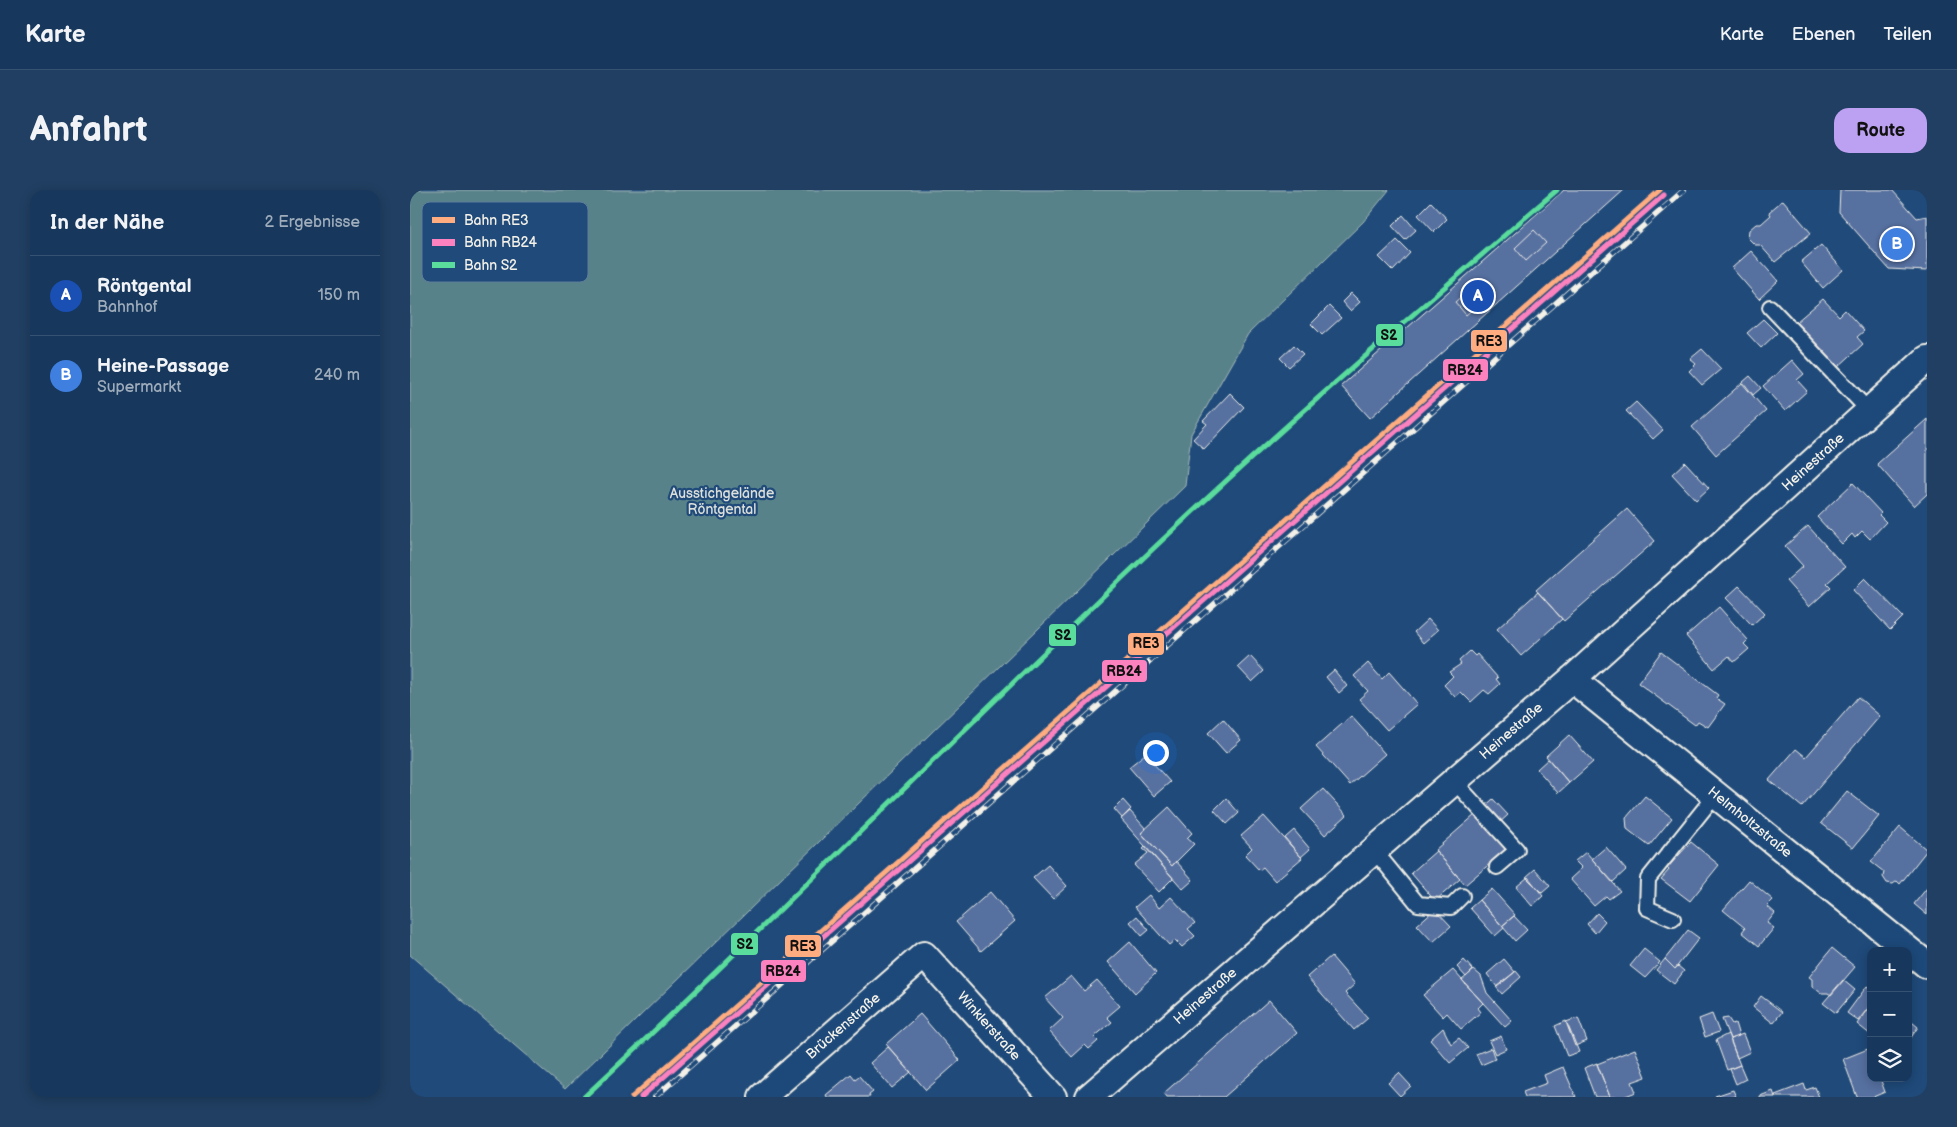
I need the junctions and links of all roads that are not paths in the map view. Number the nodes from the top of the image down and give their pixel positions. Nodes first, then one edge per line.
1 (1770, 308) dead end
2 (1927, 359) edge
3 (1868, 411) junction
4 (1572, 678) junction
5 (1454, 781) junction
6 (1716, 794) junction
7 (1374, 850) junction
8 (1497, 867) dead end
9 (1462, 896) dead end
10 (1673, 919) dead end
11 (924, 955) joint
12 (1927, 966) edge
13 (762, 1097) edge
14 (1053, 1097) edge
15 (1089, 1097) edge

1 - 3 lane
2 - 3 street, Heinestraße
3 - 4 street, Heinestraße
4 - 5 street, Heinestraße
4 - 6 street, Helmholtzstraße
5 - 7 street, Heinestraße
5 - 8 lane
6 - 10 lane
6 - 12 street, Helmholtzstraße
7 - 9 lane
7 - 15 street, Heinestraße
11 - 13 street, Brückenstraße
11 - 14 street, Winklerstraße

